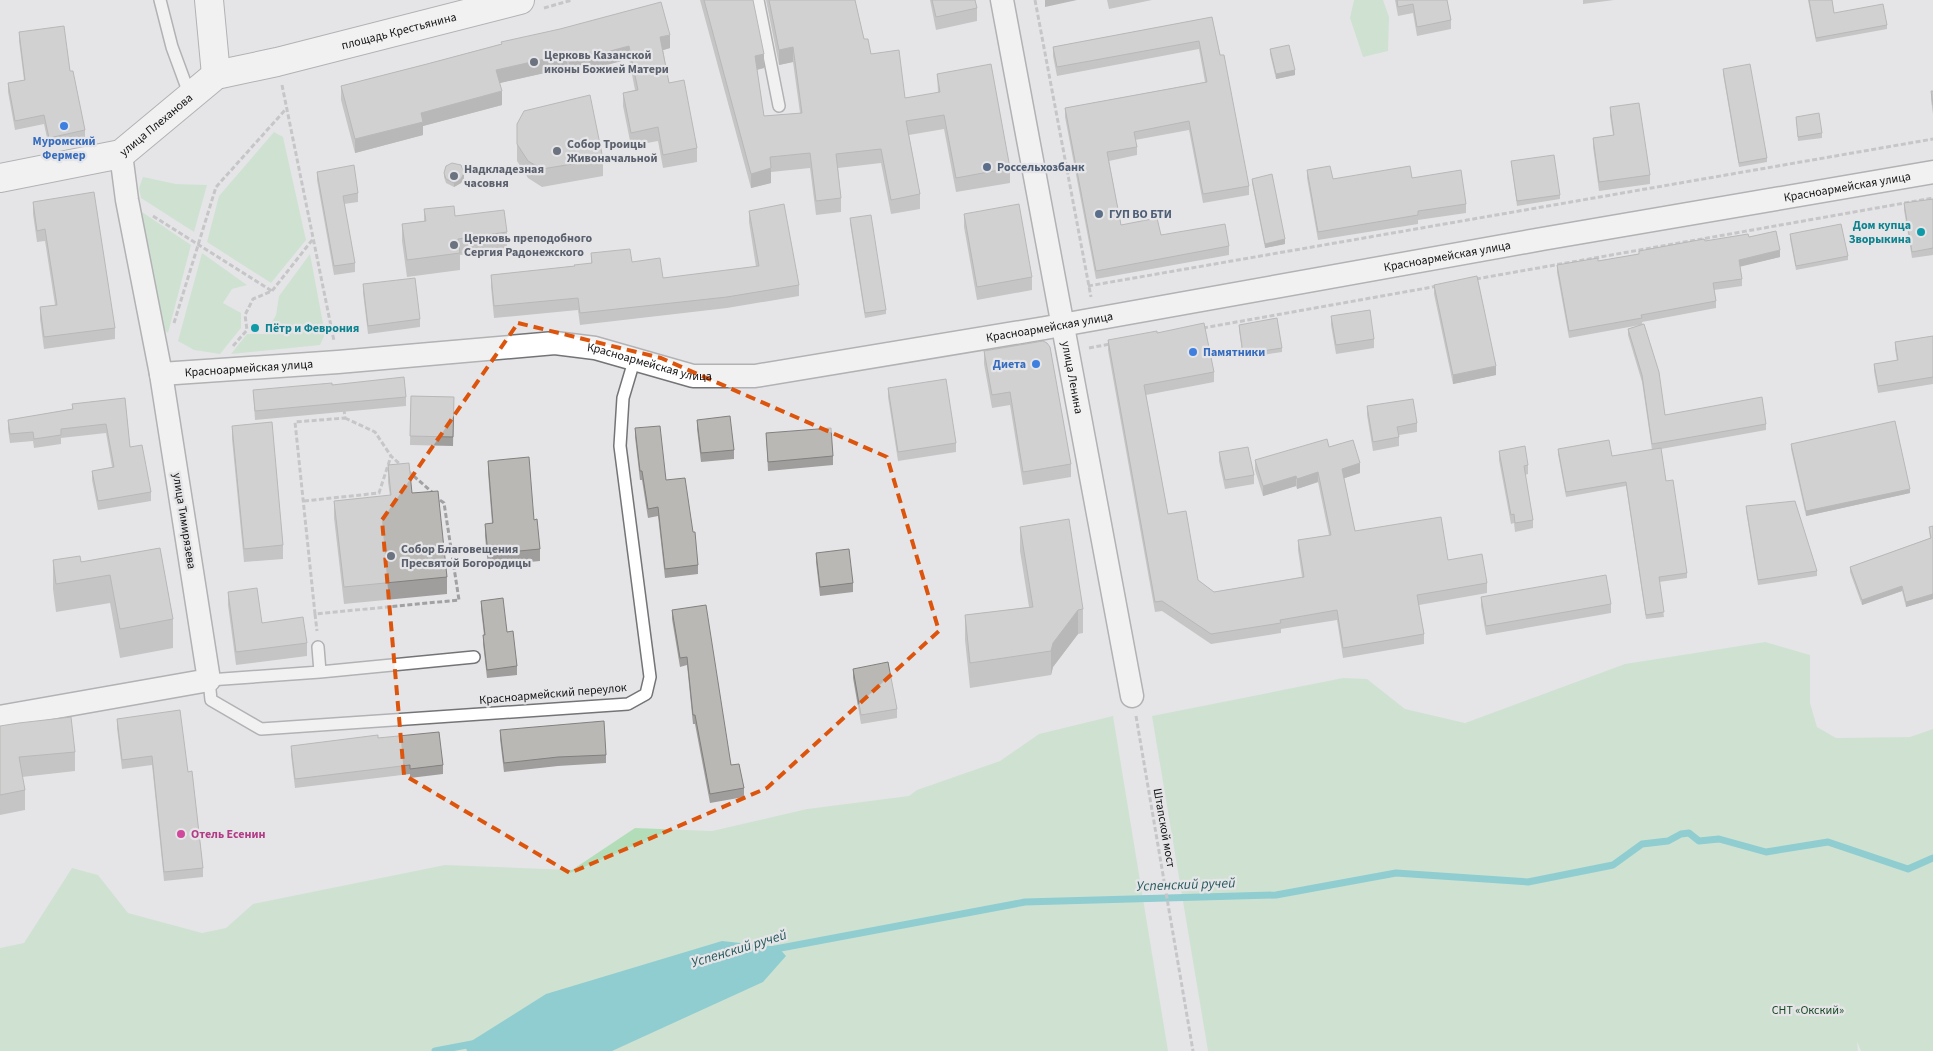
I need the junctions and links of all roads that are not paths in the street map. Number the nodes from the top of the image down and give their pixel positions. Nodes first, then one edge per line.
1 (160, 0) edge
2 (209, 0) edge
3 (520, 0) edge
4 (758, 0) edge
5 (1002, 0) edge
6 (216, 75) junction
7 (190, 96) junction
8 (779, 106) dead end
9 (121, 154) junction
10 (1933, 172) edge
11 (0, 178) edge
12 (1062, 325) junction
13 (634, 360) junction
14 (161, 374) junction
15 (318, 647) dead end
16 (474, 657) dead end
17 (320, 672) junction
18 (209, 680) junction
19 (1132, 696) road end
20 (0, 717) edge

1 - 7 lane
2 - 6 street
3 - 6 street, площадь Крестьянина
4 - 8 lane
5 - 12 street, улица Ленина
6 - 7 street, улица Плеханова
7 - 9 street, улица Плеханова
9 - 11 street, улица Плеханова
9 - 14 street, улица Тимирязева
10 - 12 street, Красноармейская улица
12 - 13 street, Красноармейская улица
12 - 19 street, улица Ленина
13 - 14 street, Красноармейская улица
13 - 18 lane, Красноармейский переулок
14 - 18 street, улица Тимирязева
15 - 17 lane
16 - 17 lane
17 - 18 lane
18 - 20 street

